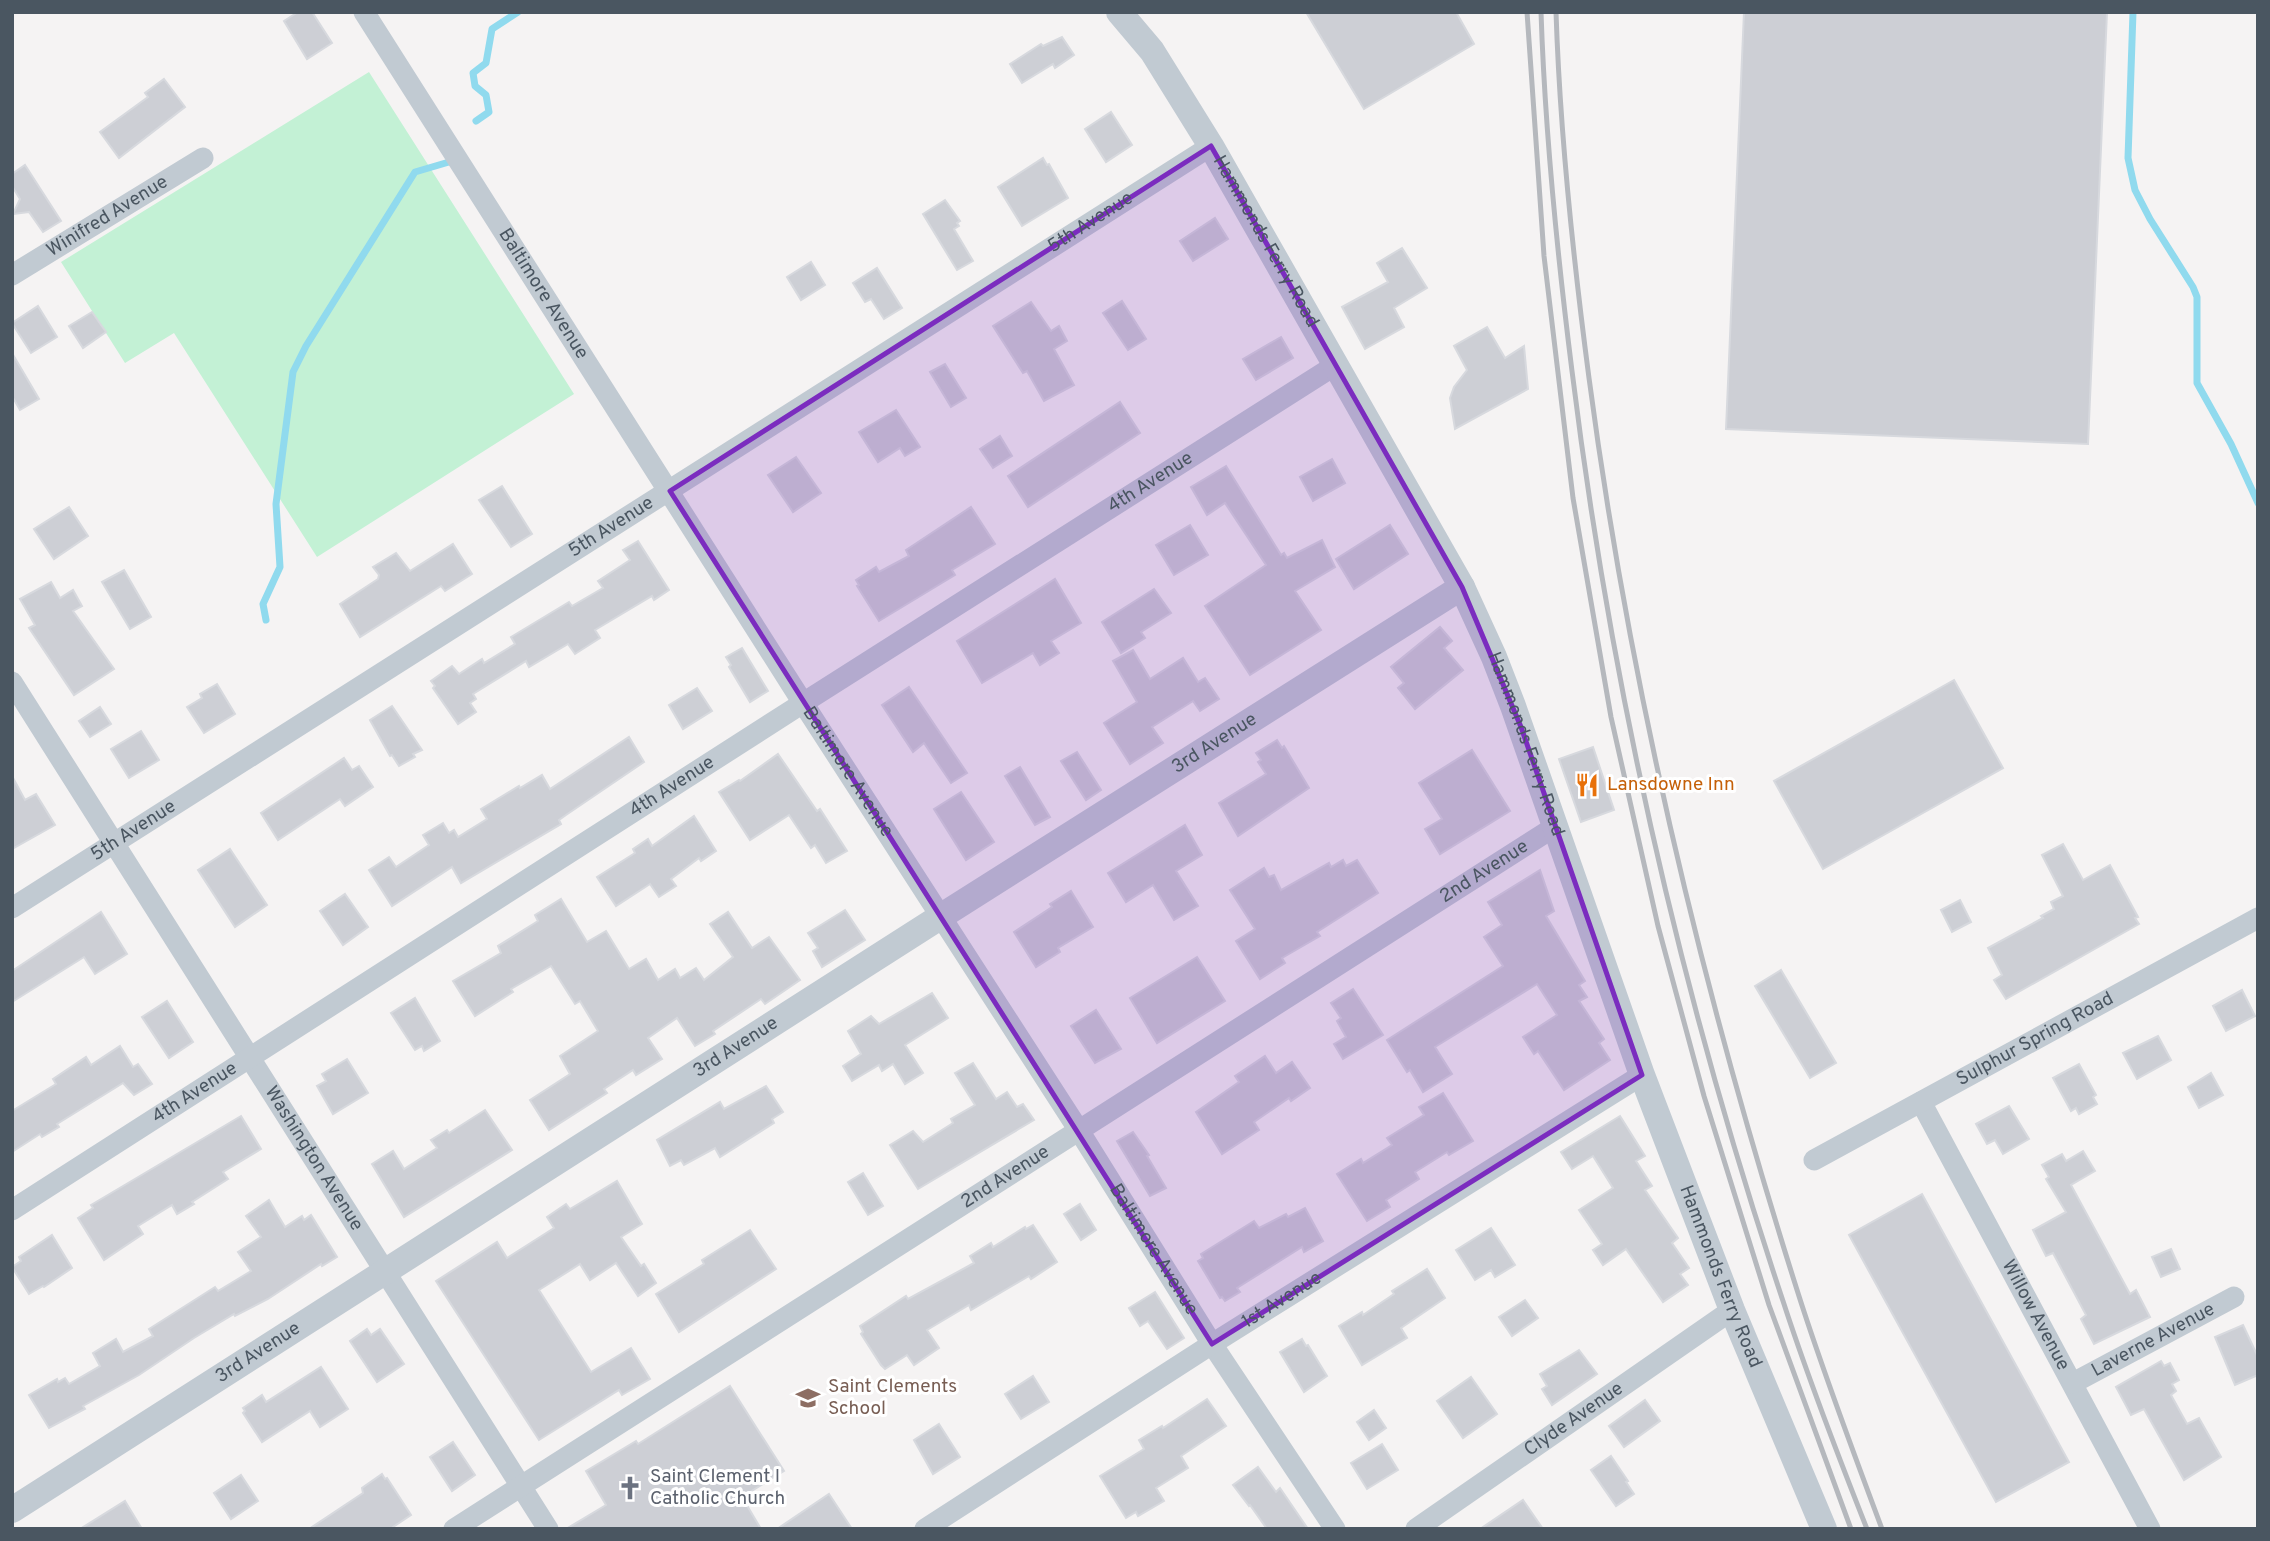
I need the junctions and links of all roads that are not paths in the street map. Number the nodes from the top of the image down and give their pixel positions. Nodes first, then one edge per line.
1 (364, 12) edge
2 (1119, 12) edge
3 (1211, 146) junction
4 (203, 158) dead end
5 (12, 275) edge
6 (1334, 366) junction
7 (670, 491) junction
8 (1462, 587) junction
9 (12, 682) edge
10 (803, 703) junction
11 (1556, 826) junction
12 (115, 843) junction
13 (12, 908) edge
14 (940, 917) junction
15 (2258, 918) edge
16 (250, 1059) junction
17 (1642, 1075) junction
18 (1921, 1102) junction
19 (1078, 1129) junction
20 (1814, 1160) dead end
21 (12, 1210) edge
22 (385, 1272) junction
23 (2234, 1297) dead end
24 (1732, 1310) junction
25 (1212, 1345) junction
26 (2073, 1383) junction
27 (521, 1486) junction
28 (12, 1510) edge
29 (454, 1529) edge
30 (548, 1529) edge
31 (925, 1529) edge
32 (1335, 1529) edge
33 (1416, 1529) edge
34 (1824, 1529) edge
35 (2150, 1529) edge

1 - 7 street, Baltimore Avenue
2 - 3 street, Hammonds Ferry Road
3 - 6 street, Hammonds Ferry Road
3 - 7 street, 5th Avenue
4 - 5 street, Winifred Avenue
6 - 8 street, Hammonds Ferry Road
6 - 10 street, 4th Avenue
7 - 10 street, Baltimore Avenue
7 - 12 street, 5th Avenue
8 - 11 street, Hammonds Ferry Road
8 - 14 street, 3rd Avenue
9 - 12 street, Washington Avenue
10 - 14 street, Baltimore Avenue
10 - 16 street, 4th Avenue
11 - 17 street, Hammonds Ferry Road
11 - 19 street, 2nd Avenue
12 - 13 street, 5th Avenue
12 - 16 street, Washington Avenue
14 - 19 street, Baltimore Avenue
14 - 22 street, 3rd Avenue
15 - 18 street, Sulphur Spring Road
16 - 21 street, 4th Avenue
16 - 22 street, Washington Avenue
17 - 24 street, Hammonds Ferry Road
17 - 25 street, 1st Avenue
18 - 20 street, Sulphur Spring Road
18 - 26 street, Willow Avenue
19 - 25 street, Baltimore Avenue
19 - 27 street, 2nd Avenue
22 - 27 street, Washington Avenue
22 - 28 street, 3rd Avenue
23 - 26 street, Laverne Avenue
24 - 33 street, Clyde Avenue
24 - 34 street, Hammonds Ferry Road
25 - 31 street, 1st Avenue
25 - 32 street, Baltimore Avenue
26 - 35 street, Willow Avenue
27 - 29 street, 2nd Avenue
27 - 30 street, Washington Avenue

